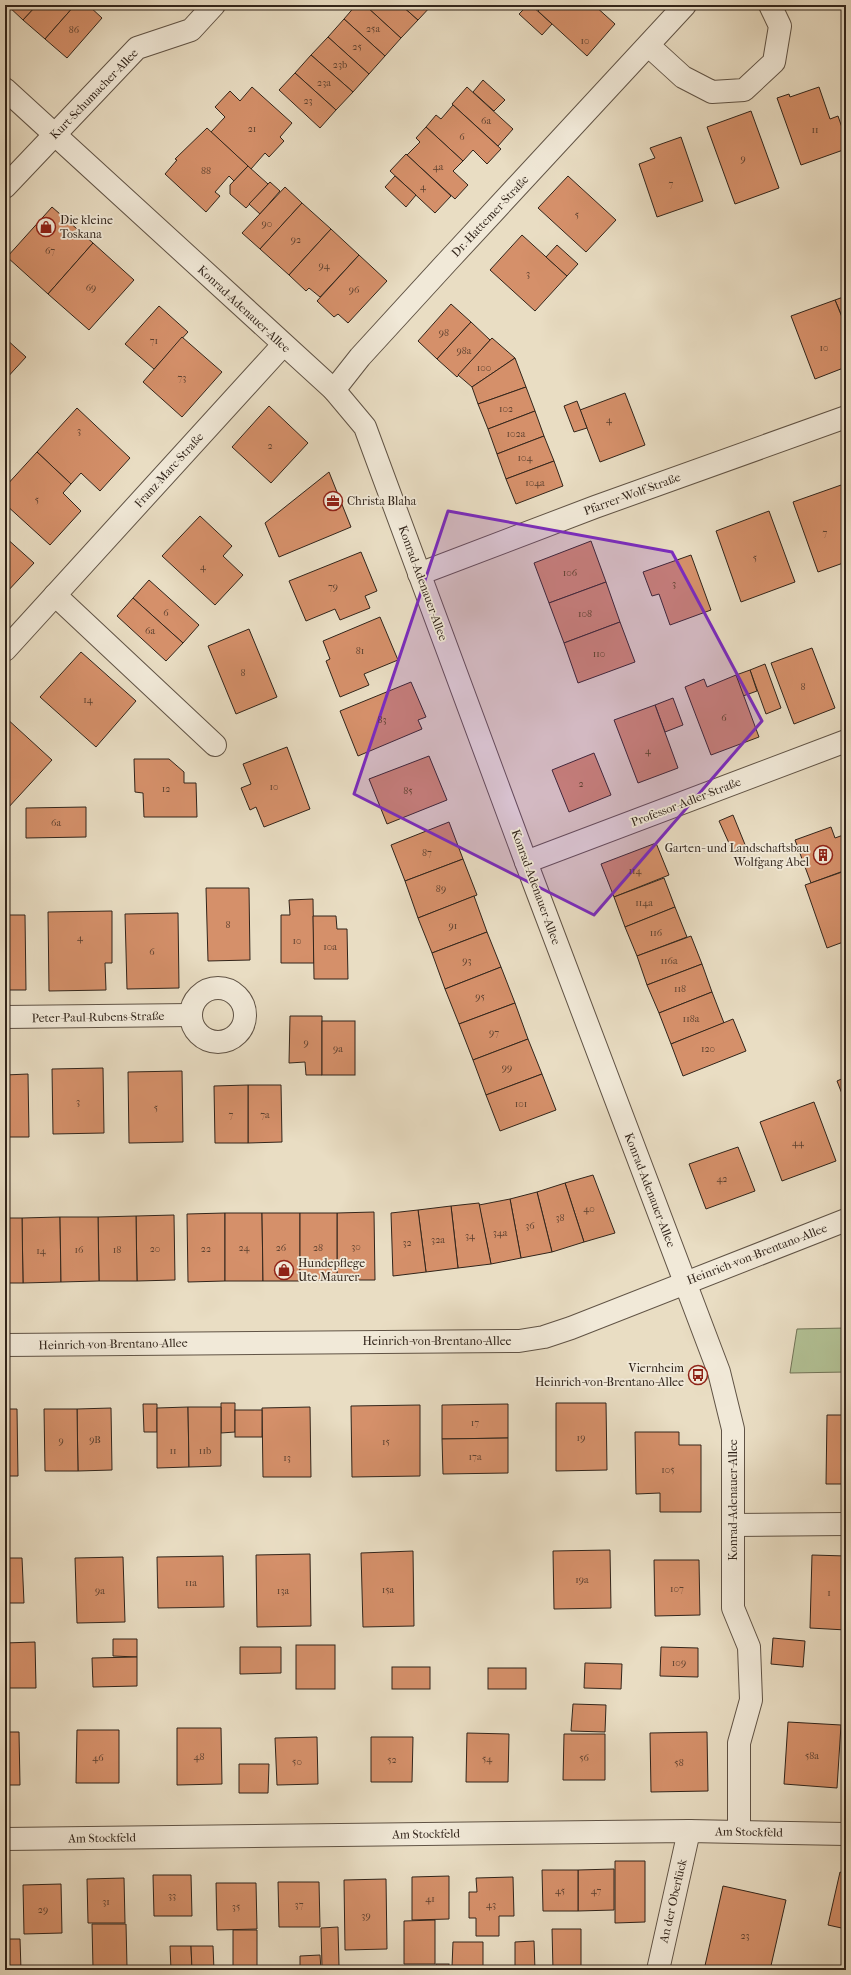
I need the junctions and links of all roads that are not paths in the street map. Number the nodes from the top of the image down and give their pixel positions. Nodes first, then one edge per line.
1 (214, 5) edge
2 (685, 5) edge
3 (770, 5) edge
4 (649, 46) junction
5 (5, 89) edge
6 (55, 134) junction
7 (5, 187) edge
8 (283, 345) junction
9 (334, 390) junction
10 (846, 417) edge
11 (419, 574) junction
12 (55, 595) junction
13 (5, 650) edge
14 (846, 741) edge
15 (216, 745) dead end
16 (526, 862) junction
17 (191, 1015) dead end
18 (5, 1017) edge
19 (846, 1220) edge
20 (684, 1282) junction
21 (5, 1345) edge
22 (846, 1524) edge
23 (733, 1525) junction
24 (739, 1831) junction
25 (689, 1832) junction
26 (846, 1834) edge
27 (5, 1839) edge
28 (658, 1970) edge

1 - 6 street, Kurt-Schumacher-Allee
2 - 4 street, Dr.-Hattemer-Straße
3 - 4 street
4 - 9 street, Dr.-Hattemer-Straße
5 - 6 street, Konrad-Adenauer-Allee
6 - 7 street, Kurt-Schumacher-Allee
6 - 8 street, Konrad-Adenauer-Allee
8 - 9 street, Konrad-Adenauer-Allee
8 - 12 street, Franz-Marc-Straße
9 - 11 street, Konrad-Adenauer-Allee
10 - 11 street, Pfarrer-Wolf-Straße
11 - 16 street, Konrad-Adenauer-Allee
12 - 13 street, Franz-Marc-Straße
12 - 15 street
14 - 16 street, Professor-Adler-Straße
16 - 20 street, Konrad-Adenauer-Allee
17 - 18 street, Peter-Paul-Rubens-Straße
19 - 20 street, Heinrich-von-Brentano-Allee
20 - 21 street, Heinrich-von-Brentano-Allee
20 - 23 street, Konrad-Adenauer-Allee
22 - 23 street
23 - 24 street, Konrad-Adenauer-Allee
24 - 25 street, Am Stockfeld
24 - 26 street, Am Stockfeld
25 - 27 street, Am Stockfeld
25 - 28 street, An der Oberlück

